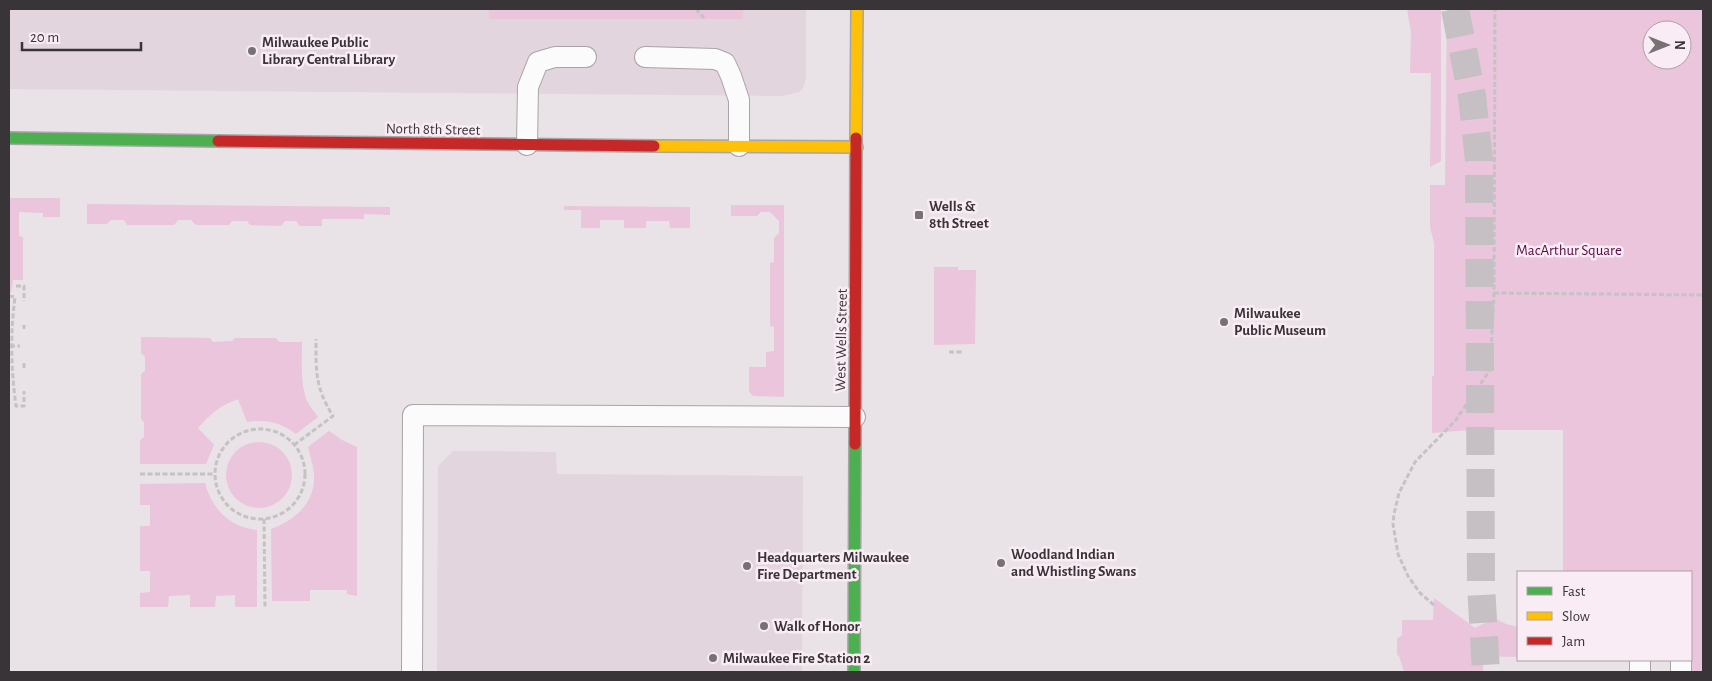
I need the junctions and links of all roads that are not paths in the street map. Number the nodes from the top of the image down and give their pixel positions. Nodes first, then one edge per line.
1 (857, 9) edge
2 (586, 57) dead end
3 (645, 57) dead end
4 (9, 138) edge
5 (527, 145) junction
6 (739, 146) junction
7 (857, 146) junction
8 (855, 417) junction
9 (412, 672) edge
10 (854, 672) edge

1 - 7 street, West Wells Street
2 - 5 lane
3 - 6 lane
4 - 5 street, North 8th Street
5 - 6 street, North 8th Street
6 - 7 street, North 8th Street
7 - 8 street, West Wells Street
8 - 9 lane
8 - 10 street, West Wells Street

